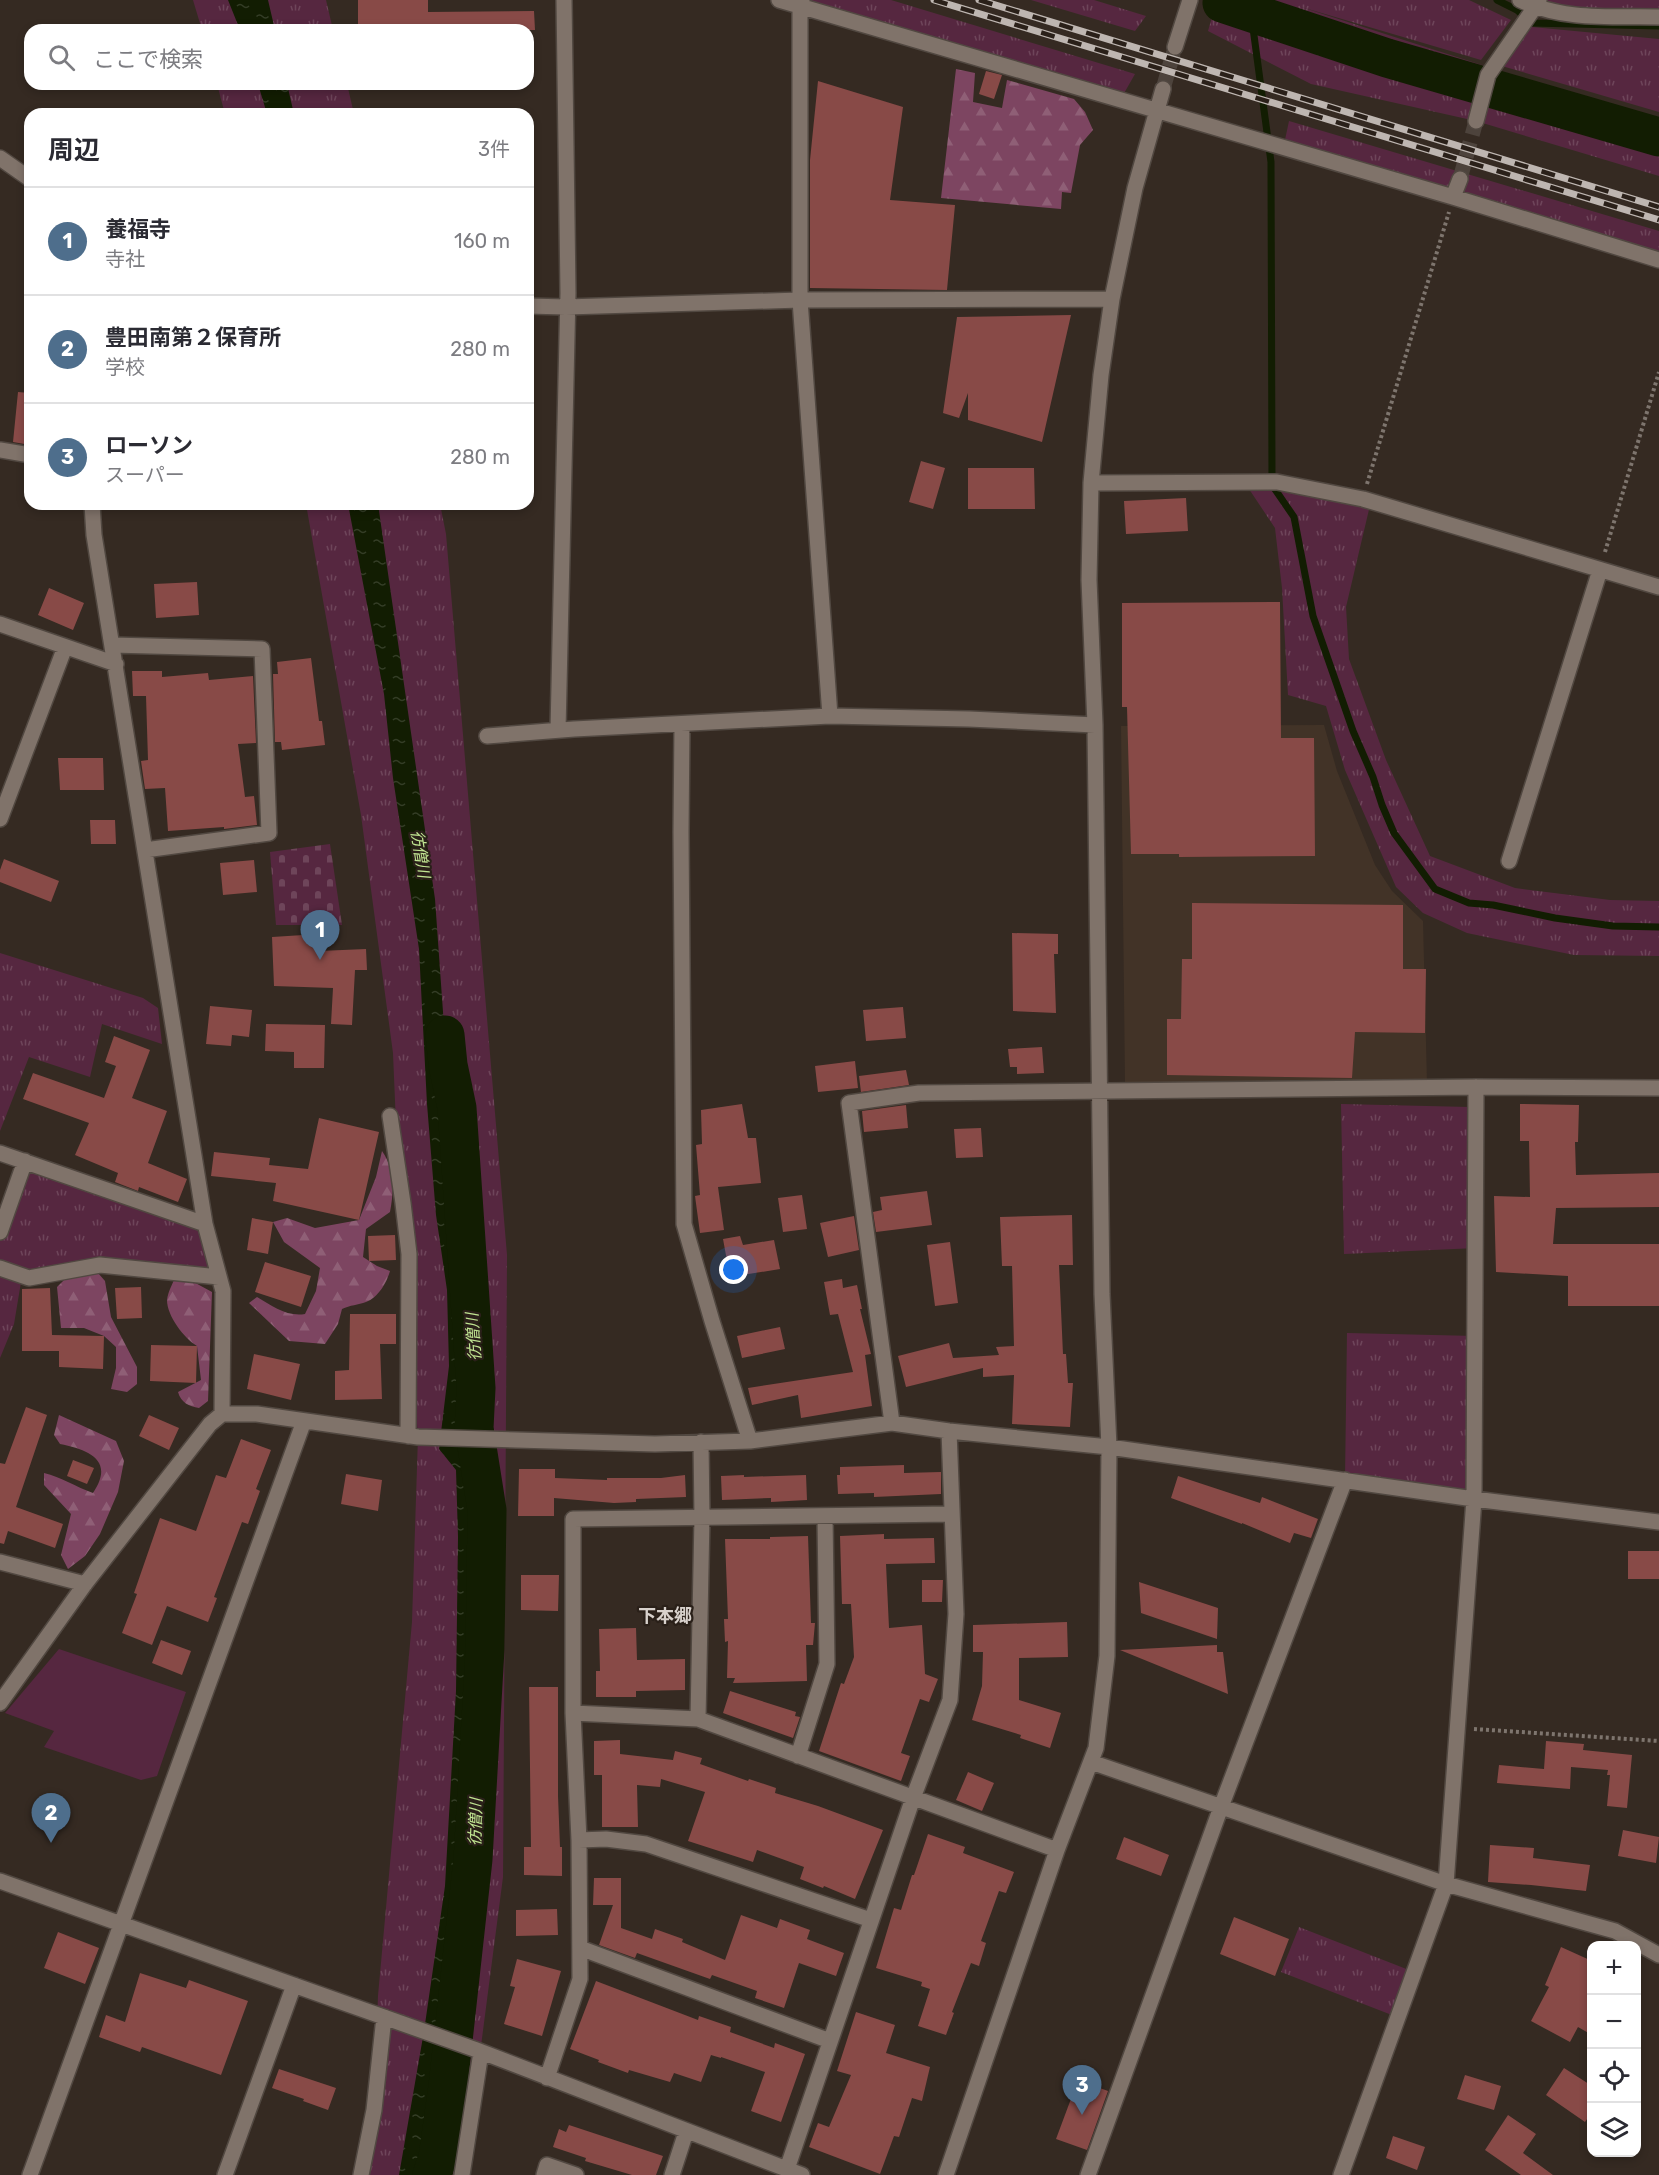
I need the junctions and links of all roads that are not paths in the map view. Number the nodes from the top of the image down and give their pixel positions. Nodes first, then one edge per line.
1 (564, 0) edge
2 (779, 0) edge
3 (1190, 0) edge
4 (1520, 0) edge
5 (801, 3) edge
6 (1537, 4) edge
7 (1659, 17) edge
8 (1175, 47) tunnel mouth
9 (1162, 89) tunnel mouth
10 (1157, 111) junction
11 (1476, 122) tunnel mouth
12 (0, 158) edge
13 (24, 175) edge
14 (1460, 179) tunnel mouth
15 (1454, 197) junction
16 (1659, 260) edge
17 (1112, 299) junction
18 (800, 300) junction
19 (534, 306) edge
20 (566, 307) junction
21 (0, 450) edge
22 (24, 454) edge
23 (1090, 483) junction
24 (92, 510) edge
25 (1600, 570) junction
26 (1659, 587) edge
27 (0, 624) edge
28 (112, 645) junction
29 (65, 647) junction
30 (116, 663) junction
31 (830, 717) junction
32 (682, 725) junction
33 (1095, 725) junction
34 (558, 730) junction
35 (487, 736) dead end
36 (0, 819) edge
37 (146, 850) junction
38 (1509, 861) dead end
39 (1476, 1087) junction
40 (1659, 1088) edge
41 (1100, 1090) junction
42 (390, 1116) dead end
43 (0, 1153) edge
44 (25, 1161) junction
45 (205, 1224) junction
46 (0, 1232) edge
47 (0, 1268) edge
48 (219, 1277) junction
49 (222, 1413) junction
50 (304, 1421) junction
51 (892, 1423) junction
52 (949, 1431) junction
53 (413, 1436) junction
54 (750, 1441) junction
55 (701, 1442) junction
56 (1109, 1446) junction
57 (1345, 1480) junction
58 (1474, 1499) junction
59 (952, 1514) junction
60 (825, 1515) junction
61 (702, 1517) junction
62 (1659, 1522) edge
63 (0, 1562) edge
64 (85, 1584) junction
65 (0, 1703) edge
66 (573, 1713) junction
67 (698, 1719) junction
68 (798, 1756) junction
69 (1091, 1762) junction
70 (913, 1798) junction
71 (1221, 1807) junction
72 (579, 1840) junction
73 (1057, 1850) junction
74 (0, 1881) edge
75 (1446, 1884) junction
76 (871, 1920) junction
77 (120, 1925) junction
78 (580, 1948) junction
79 (1659, 1955) edge
80 (294, 1985) junction
81 (387, 2017) junction
82 (830, 2041) junction
83 (478, 2050) junction
84 (547, 2078) junction
85 (686, 2132) junction
86 (787, 2169) junction
87 (30, 2175) edge
88 (225, 2175) edge
89 (361, 2175) edge
90 (462, 2175) edge
91 (544, 2175) edge
92 (576, 2175) edge
93 (672, 2175) edge
94 (802, 2175) edge
95 (946, 2175) edge
96 (1088, 2175) edge
97 (1341, 2175) edge

1 - 20 street
2 - 5 street
3 - 8 street
4 - 6 street
5 - 10 street
5 - 18 street
6 - 7 street
6 - 11 street
9 - 10 street
10 - 15 street
10 - 17 street
12 - 13 street
14 - 15 street
15 - 16 street
17 - 18 street
17 - 23 street
18 - 20 street
18 - 31 street
19 - 20 street
20 - 34 street
21 - 22 street
23 - 25 street
23 - 33 street
24 - 28 street
25 - 26 street
25 - 38 street
27 - 29 street
28 - 30 street
28 - 37 street
29 - 30 street
29 - 36 street
30 - 37 street
31 - 32 street
31 - 33 street
32 - 34 street
32 - 54 street
33 - 41 street
34 - 35 street
37 - 45 street
39 - 40 street
39 - 41 street
39 - 58 street
41 - 51 street
41 - 56 street
42 - 53 street
43 - 44 street
44 - 45 street
44 - 46 street
45 - 48 street
47 - 48 street
48 - 49 street
49 - 50 street
49 - 64 street
50 - 53 street
50 - 77 street
51 - 52 street
51 - 54 street
52 - 56 street
52 - 59 street
53 - 55 street
54 - 55 street
55 - 61 street
56 - 57 street
56 - 69 street
57 - 58 street
57 - 71 street
58 - 62 street
58 - 75 street
59 - 60 street
59 - 70 street
60 - 61 street
60 - 68 street
61 - 66 street
61 - 67 street
63 - 64 street
64 - 65 street
66 - 67 street
66 - 72 street
67 - 68 street
68 - 70 street
69 - 71 street
69 - 73 street
70 - 73 street
70 - 76 street
71 - 75 street
71 - 96 street
72 - 76 street
72 - 78 street
73 - 95 street
74 - 77 street
75 - 79 street
75 - 97 street
76 - 82 street
77 - 80 street
77 - 87 street
78 - 82 street
78 - 84 street
80 - 81 street
80 - 88 street
81 - 83 street
81 - 89 street
82 - 86 street
83 - 84 street
83 - 90 street
84 - 85 street
85 - 86 street
85 - 93 street
86 - 94 street
91 - 92 street

